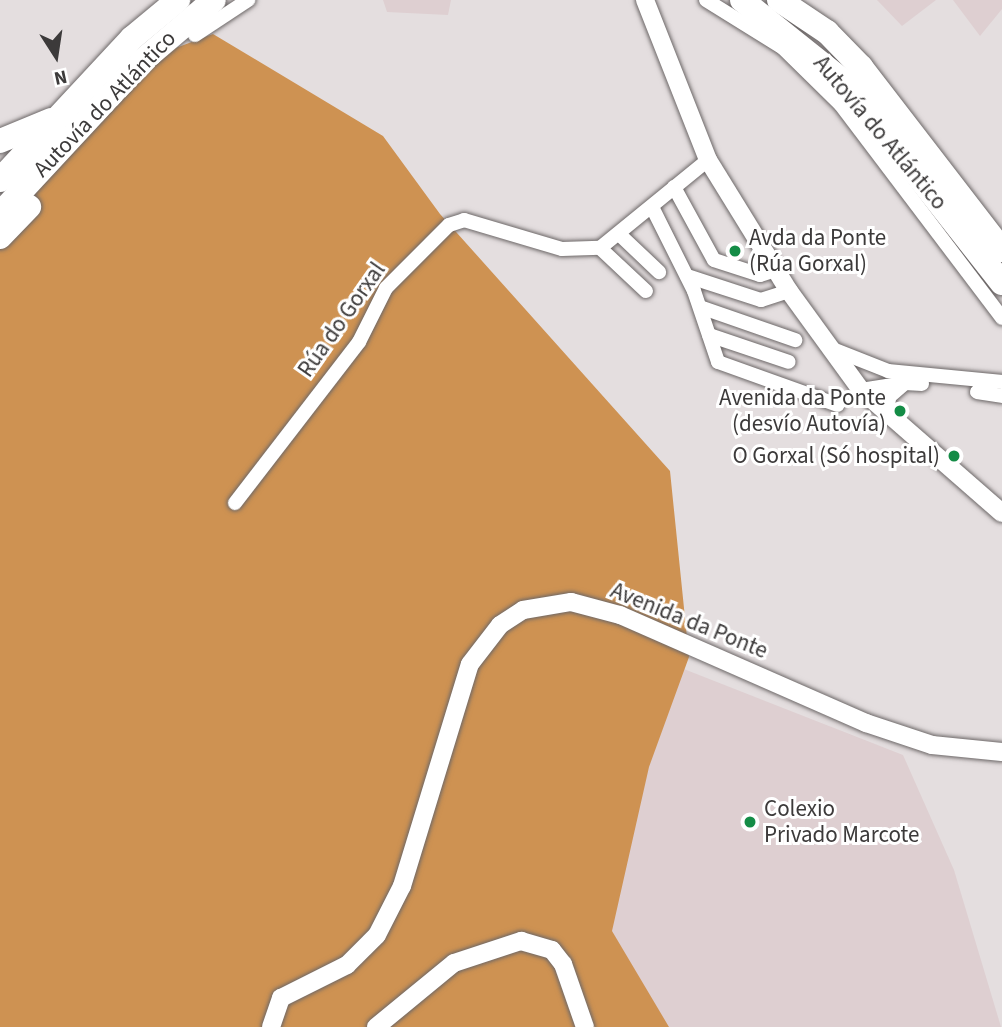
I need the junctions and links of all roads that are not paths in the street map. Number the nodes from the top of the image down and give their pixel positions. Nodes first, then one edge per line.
1 (159, 0) edge
2 (178, 0) edge
3 (214, 0) edge
4 (248, 0) edge
5 (645, 0) edge
6 (706, 0) edge
7 (742, 0) edge
8 (779, 0) edge
9 (810, 1) edge
10 (827, 32) junction
11 (195, 35) joint
12 (132, 38) junction
13 (58, 117) junction
14 (0, 141) edge
15 (708, 160) junction
16 (0, 180) edge
17 (674, 187) junction
18 (652, 207) junction
19 (0, 214) edge
20 (620, 234) junction
21 (0, 237) edge
22 (600, 248) junction
23 (1002, 250) edge
24 (775, 270) junction
25 (659, 272) dead end
26 (687, 276) junction
27 (1002, 283) edge
28 (646, 291) dead end
29 (789, 291) junction
30 (700, 307) junction
31 (1002, 318) edge
32 (709, 335) junction
33 (795, 340) dead end
34 (829, 348) junction
35 (789, 362) dead end
36 (888, 372) junction
37 (1002, 382) edge
38 (905, 383) junction
39 (861, 390) junction
40 (1002, 396) edge
41 (838, 405) dead end
42 (887, 417) junction
43 (235, 503) dead end
44 (1002, 513) edge
45 (1002, 752) edge
46 (271, 1027) edge
47 (376, 1027) edge
48 (584, 1027) edge

1 - 12 highway
2 - 12 highway, Autovía do Atlántico
3 - 19 highway, Autovía do Atlántico
4 - 11 street
5 - 15 street
6 - 31 street
7 - 27 highway, Autovía do Atlántico
8 - 10 highway, Autovía do Atlántico
9 - 10 highway
10 - 23 highway, Autovía do Atlántico
11 - 21 highway
12 - 13 highway, Autovía do Atlántico
13 - 14 highway
13 - 16 highway, Autovía do Atlántico
15 - 17 street
15 - 24 street
17 - 18 street
17 - 24 street
18 - 20 street
18 - 26 street
20 - 22 street
20 - 25 street
22 - 28 street
22 - 43 street, Rúa do Gorxal
24 - 29 street
26 - 29 street
26 - 30 street
29 - 34 street
30 - 32 street
30 - 33 street
32 - 35 street
32 - 41 street
34 - 36 street
34 - 39 street
36 - 37 street
36 - 39 street
38 - 39 street
38 - 40 street
38 - 42 street
39 - 42 street
42 - 44 street
45 - 46 street, Avenida da Ponte
47 - 48 street

